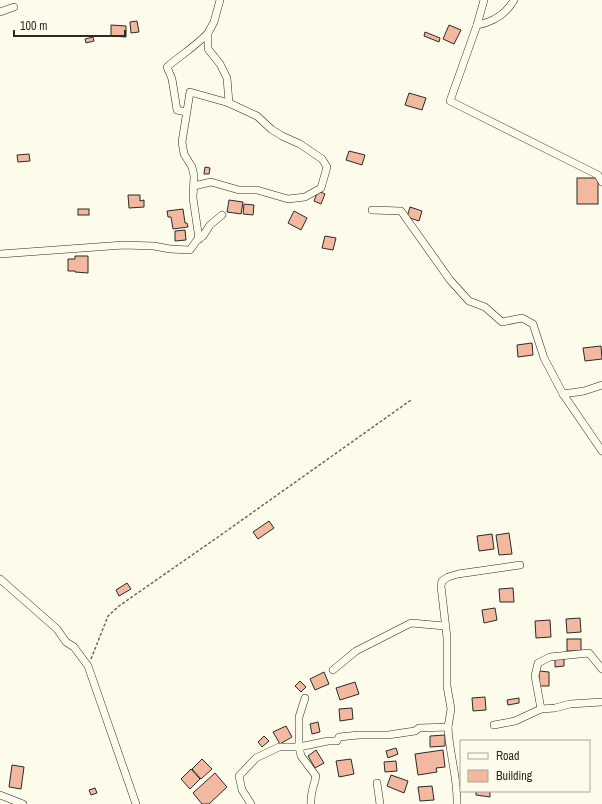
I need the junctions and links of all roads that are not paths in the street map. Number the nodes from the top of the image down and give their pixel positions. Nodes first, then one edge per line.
1 (220, 0) edge
2 (484, 0) edge
3 (514, 0) edge
4 (14, 7) dead end
5 (0, 12) edge
6 (477, 25) junction
7 (208, 33) junction
8 (229, 103) junction
9 (186, 112) junction
10 (602, 182) edge
11 (194, 186) junction
12 (372, 210) dead end
13 (222, 215) dead end
14 (198, 239) junction
15 (0, 254) edge
16 (602, 385) edge
17 (563, 394) junction
18 (602, 451) edge
19 (520, 565) dead end
20 (0, 579) edge
21 (445, 626) junction
22 (602, 669) edge
23 (333, 670) dead end
24 (305, 698) dead end
25 (602, 702) edge
26 (541, 709) junction
27 (494, 725) dead end
28 (448, 727) junction
29 (299, 747) junction
30 (377, 783) dead end
31 (0, 795) edge
32 (22, 804) edge
33 (136, 804) edge
34 (251, 804) edge
35 (311, 804) edge
36 (380, 804) edge
37 (457, 804) edge

1 - 7 street
2 - 6 street
3 - 6 street
4 - 5 street
6 - 10 street
7 - 8 street
7 - 9 street
8 - 9 street
8 - 11 street
9 - 11 street
11 - 14 street
12 - 17 street
13 - 14 street
14 - 15 street
16 - 17 street
17 - 18 street
19 - 21 street
20 - 33 street
21 - 23 street
21 - 28 street
22 - 26 street
24 - 29 street
25 - 26 street
26 - 27 street
28 - 29 street
28 - 37 street
29 - 34 street
29 - 35 street
30 - 36 street
31 - 32 street

